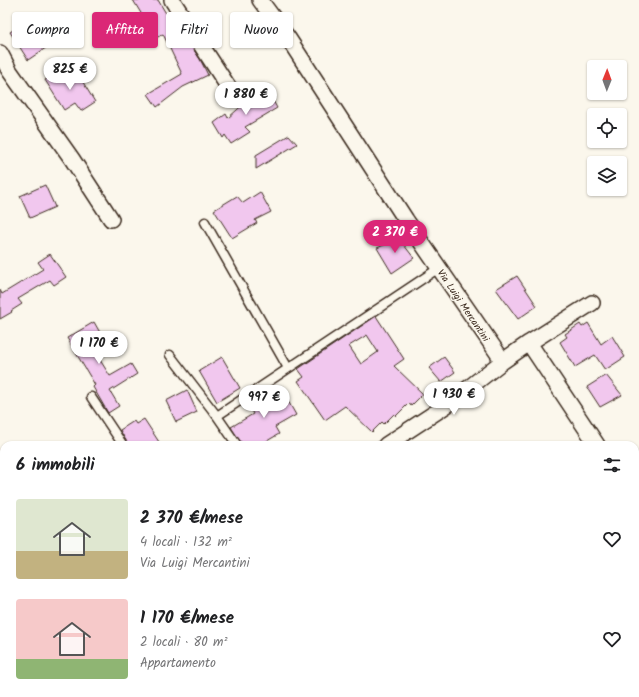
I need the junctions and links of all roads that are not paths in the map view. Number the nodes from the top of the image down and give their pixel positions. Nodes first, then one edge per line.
1 (172, 0) edge
2 (260, 0) edge
3 (0, 53) edge
4 (230, 88) dead end
5 (111, 219) dead end
6 (205, 222) dead end
7 (439, 268) junction
8 (592, 302) dead end
9 (529, 343) junction
10 (170, 355) dead end
11 (503, 361) junction
12 (288, 368) junction
13 (91, 397) dead end
14 (217, 416) junction
15 (120, 441) edge
16 (234, 441) edge
17 (392, 441) edge
18 (594, 441) edge

1 - 4 street
2 - 7 street, Via Luigi Mercantini
3 - 5 street
6 - 12 lane
7 - 11 street, Via Luigi Mercantini
7 - 12 lane
8 - 9 street
9 - 11 street
9 - 18 street
10 - 14 lane
11 - 17 street
12 - 14 lane
13 - 15 lane
14 - 16 lane

